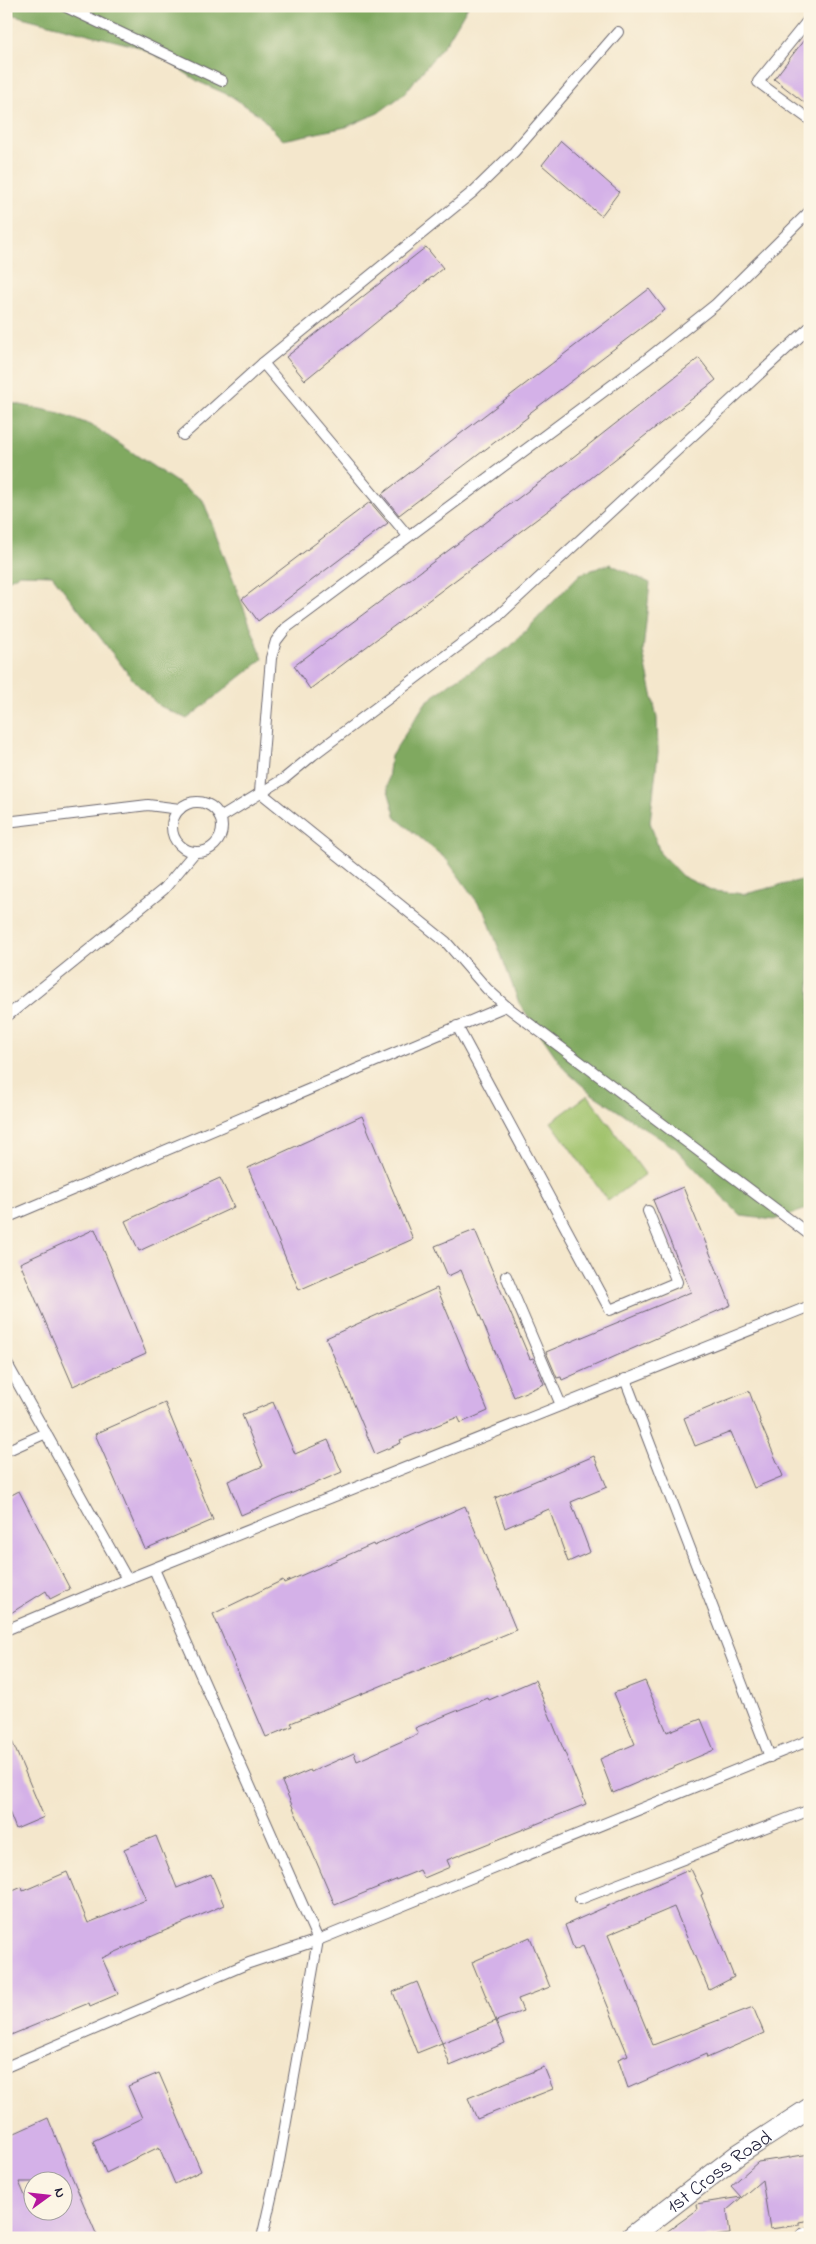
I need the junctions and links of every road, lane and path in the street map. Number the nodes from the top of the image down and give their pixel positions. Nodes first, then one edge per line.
1 (64, 6) edge
2 (810, 18) edge
3 (618, 32) dead end
4 (222, 81) dead end
5 (810, 120) edge
6 (810, 211) edge
7 (810, 327) edge
8 (263, 363) junction
9 (183, 435) dead end
10 (408, 536) junction
11 (260, 792) junction
12 (180, 808) junction
13 (220, 818) junction
14 (6, 822) edge
15 (195, 852) junction
16 (506, 1006) junction
17 (6, 1018) edge
18 (457, 1026) junction
19 (648, 1211) dead end
20 (6, 1218) edge
21 (810, 1235) edge
22 (506, 1276) dead end
23 (810, 1306) edge
24 (6, 1362) edge
25 (626, 1379) junction
26 (561, 1405) junction
27 (46, 1433) junction
28 (6, 1451) edge
29 (154, 1569) junction
30 (127, 1579) junction
31 (6, 1630) edge
32 (810, 1740) edge
33 (770, 1757) junction
34 (810, 1810) edge
35 (580, 1899) dead end
36 (318, 1940) junction
37 (6, 2067) edge
38 (810, 2108) edge
39 (810, 2237) edge
40 (262, 2238) edge
41 (630, 2238) edge
42 (805, 2238) edge

1 - 4 lane
2 - 5 lane
3 - 8 lane
6 - 10 lane
7 - 11 lane
8 - 9 lane
8 - 10 lane
10 - 11 lane
11 - 13 lane
11 - 16 lane
12 - 13 lane
12 - 14 lane
12 - 15 lane
13 - 15 lane
15 - 17 lane
16 - 18 lane
16 - 21 lane
18 - 19 lane
18 - 20 lane
22 - 26 lane
23 - 25 lane
24 - 27 lane
25 - 26 lane
25 - 33 lane
26 - 29 lane
27 - 28 lane
27 - 30 lane
29 - 30 lane
29 - 36 lane
30 - 31 lane
32 - 33 lane
33 - 36 lane
34 - 35 lane
36 - 37 lane
36 - 40 lane
38 - 41 street, 1st Cross Road
39 - 42 street

